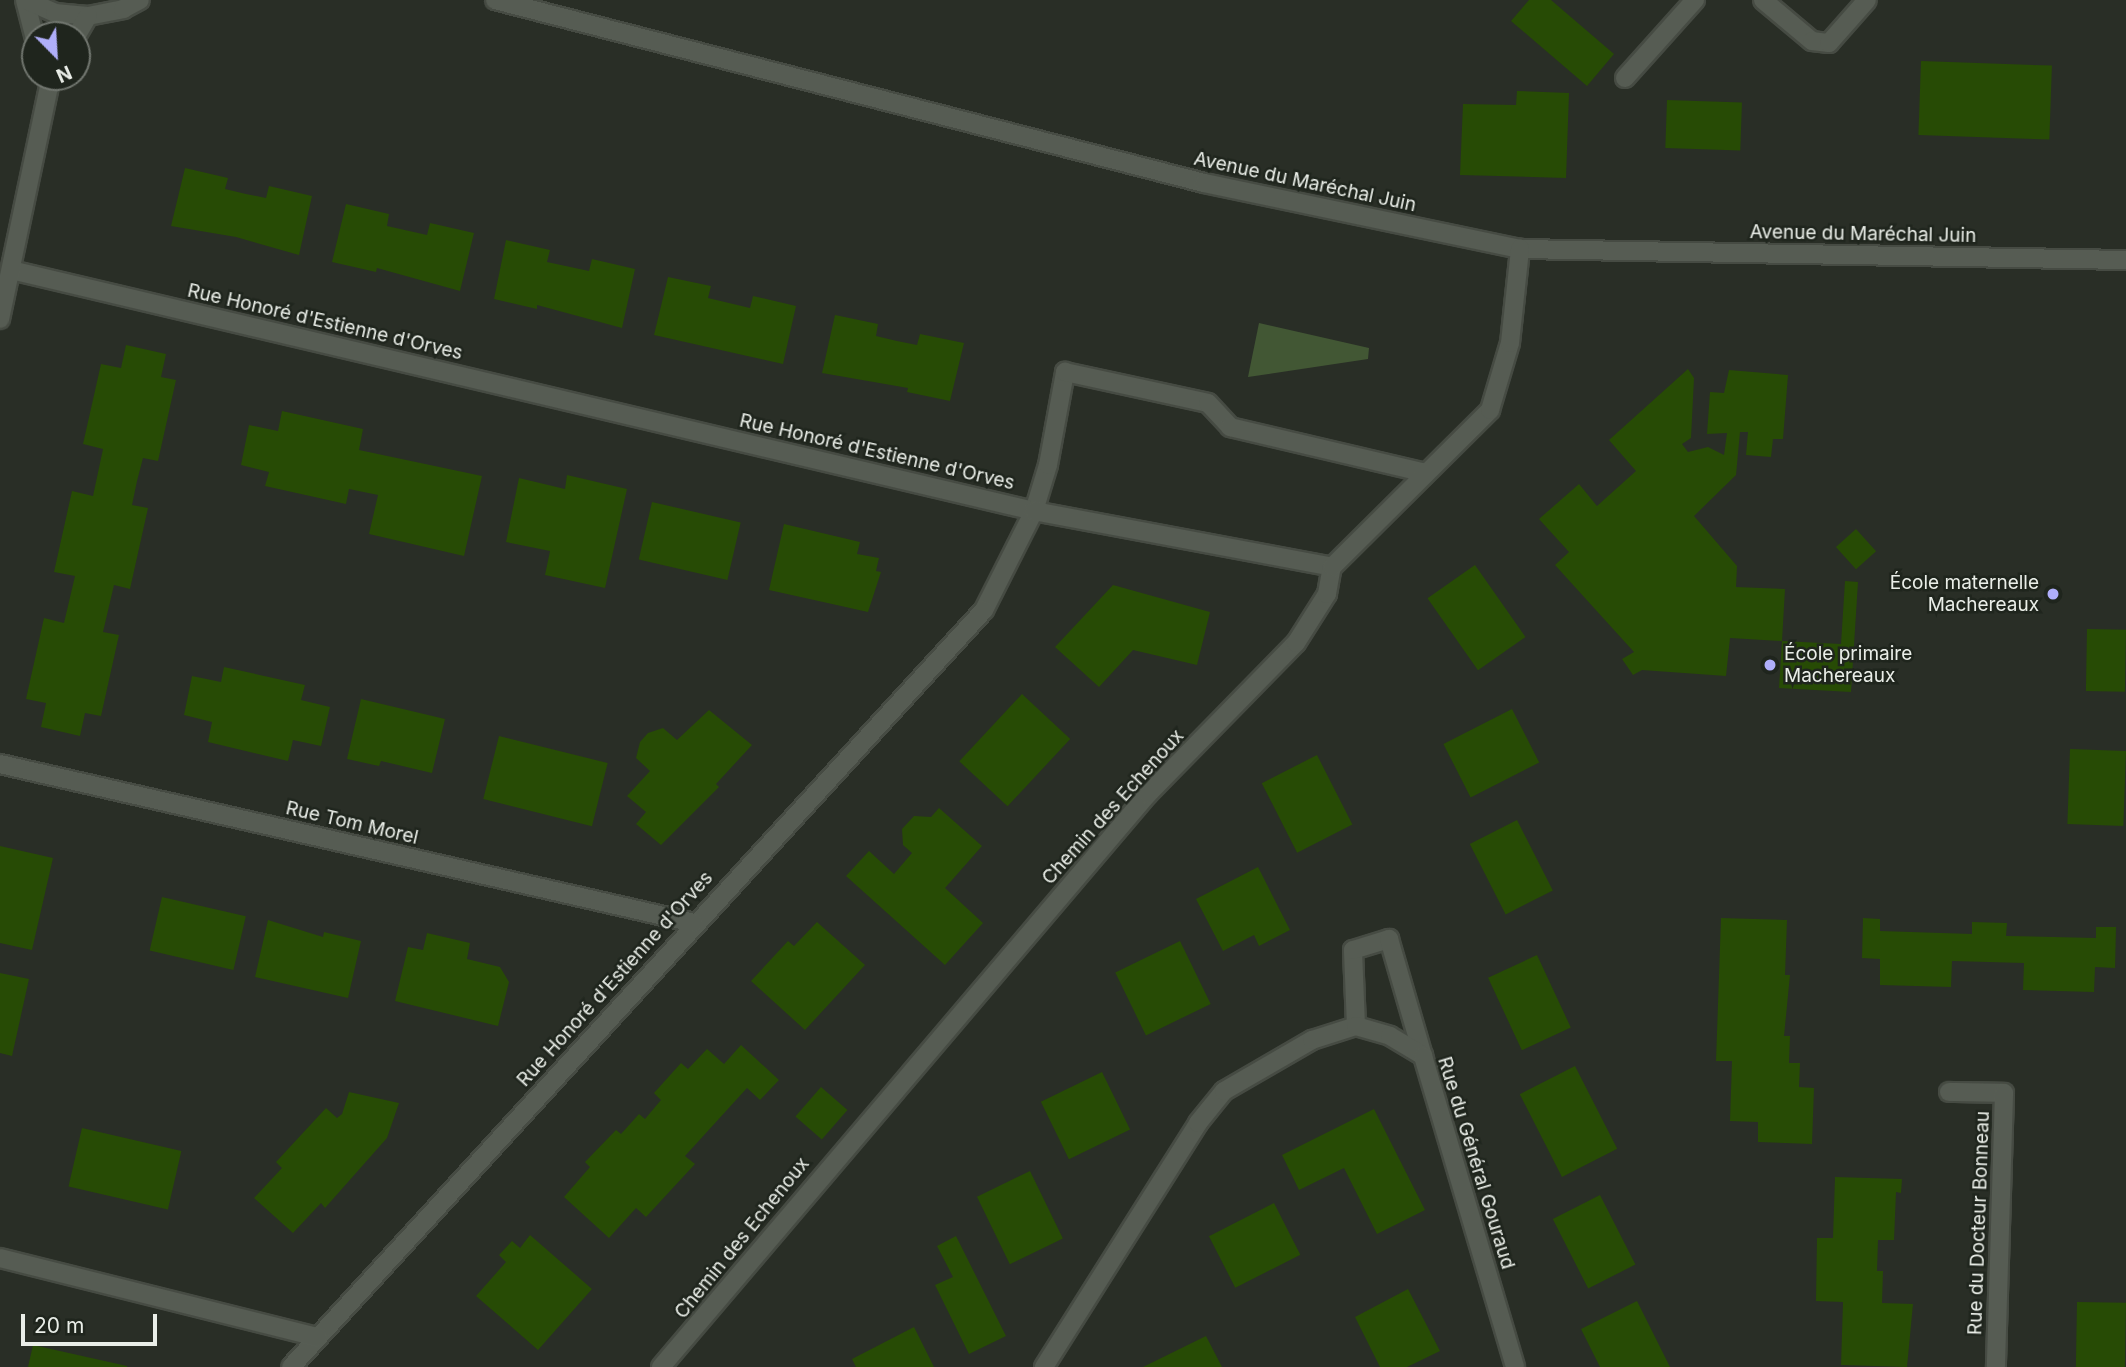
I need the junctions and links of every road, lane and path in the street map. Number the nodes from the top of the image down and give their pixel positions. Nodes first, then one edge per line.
1 (25, 0) edge
2 (140, 0) edge
3 (495, 0) edge
4 (1695, 0) edge
5 (1763, 0) edge
6 (1867, 0) edge
7 (88, 16) junction
8 (30, 21) edge
9 (85, 21) edge
10 (1625, 78) dead end
11 (46, 91) edge
12 (1520, 248) junction
13 (2126, 260) edge
14 (11, 270) junction
15 (0, 319) edge
16 (1426, 473) junction
17 (1034, 511) junction
18 (1332, 567) junction
19 (0, 764) edge
20 (694, 923) junction
21 (1356, 1026) junction
22 (1423, 1056) junction
23 (1950, 1092) dead end
24 (0, 1258) edge
25 (318, 1337) junction
26 (291, 1367) edge
27 (661, 1367) edge
28 (1044, 1367) edge
29 (1515, 1367) edge
30 (1996, 1367) edge

1 - 7 street
1 - 8 street
2 - 7 street
3 - 12 street, Avenue du Maréchal Juin
4 - 10 street
5 - 6 street
7 - 9 street
11 - 14 street
12 - 13 street, Avenue du Maréchal Juin
12 - 16 street, Chemin des Echenoux
14 - 15 street
14 - 17 street, Rue Honoré d'Estienne d'Orves
16 - 17 street
16 - 18 street, Chemin des Echenoux
17 - 18 street
17 - 20 street, Rue Honoré d'Estienne d'Orves
18 - 27 street, Chemin des Echenoux
19 - 20 street, Rue Tom Morel
20 - 25 street, Rue Honoré d'Estienne d'Orves
21 - 22 street, Rue du Général Gouraud
21 - 22 street
21 - 28 street
22 - 29 street, Rue du Général Gouraud
23 - 30 street, Rue du Docteur Bonneau
24 - 25 street
25 - 26 street, Rue Honoré d'Estienne d'Orves

